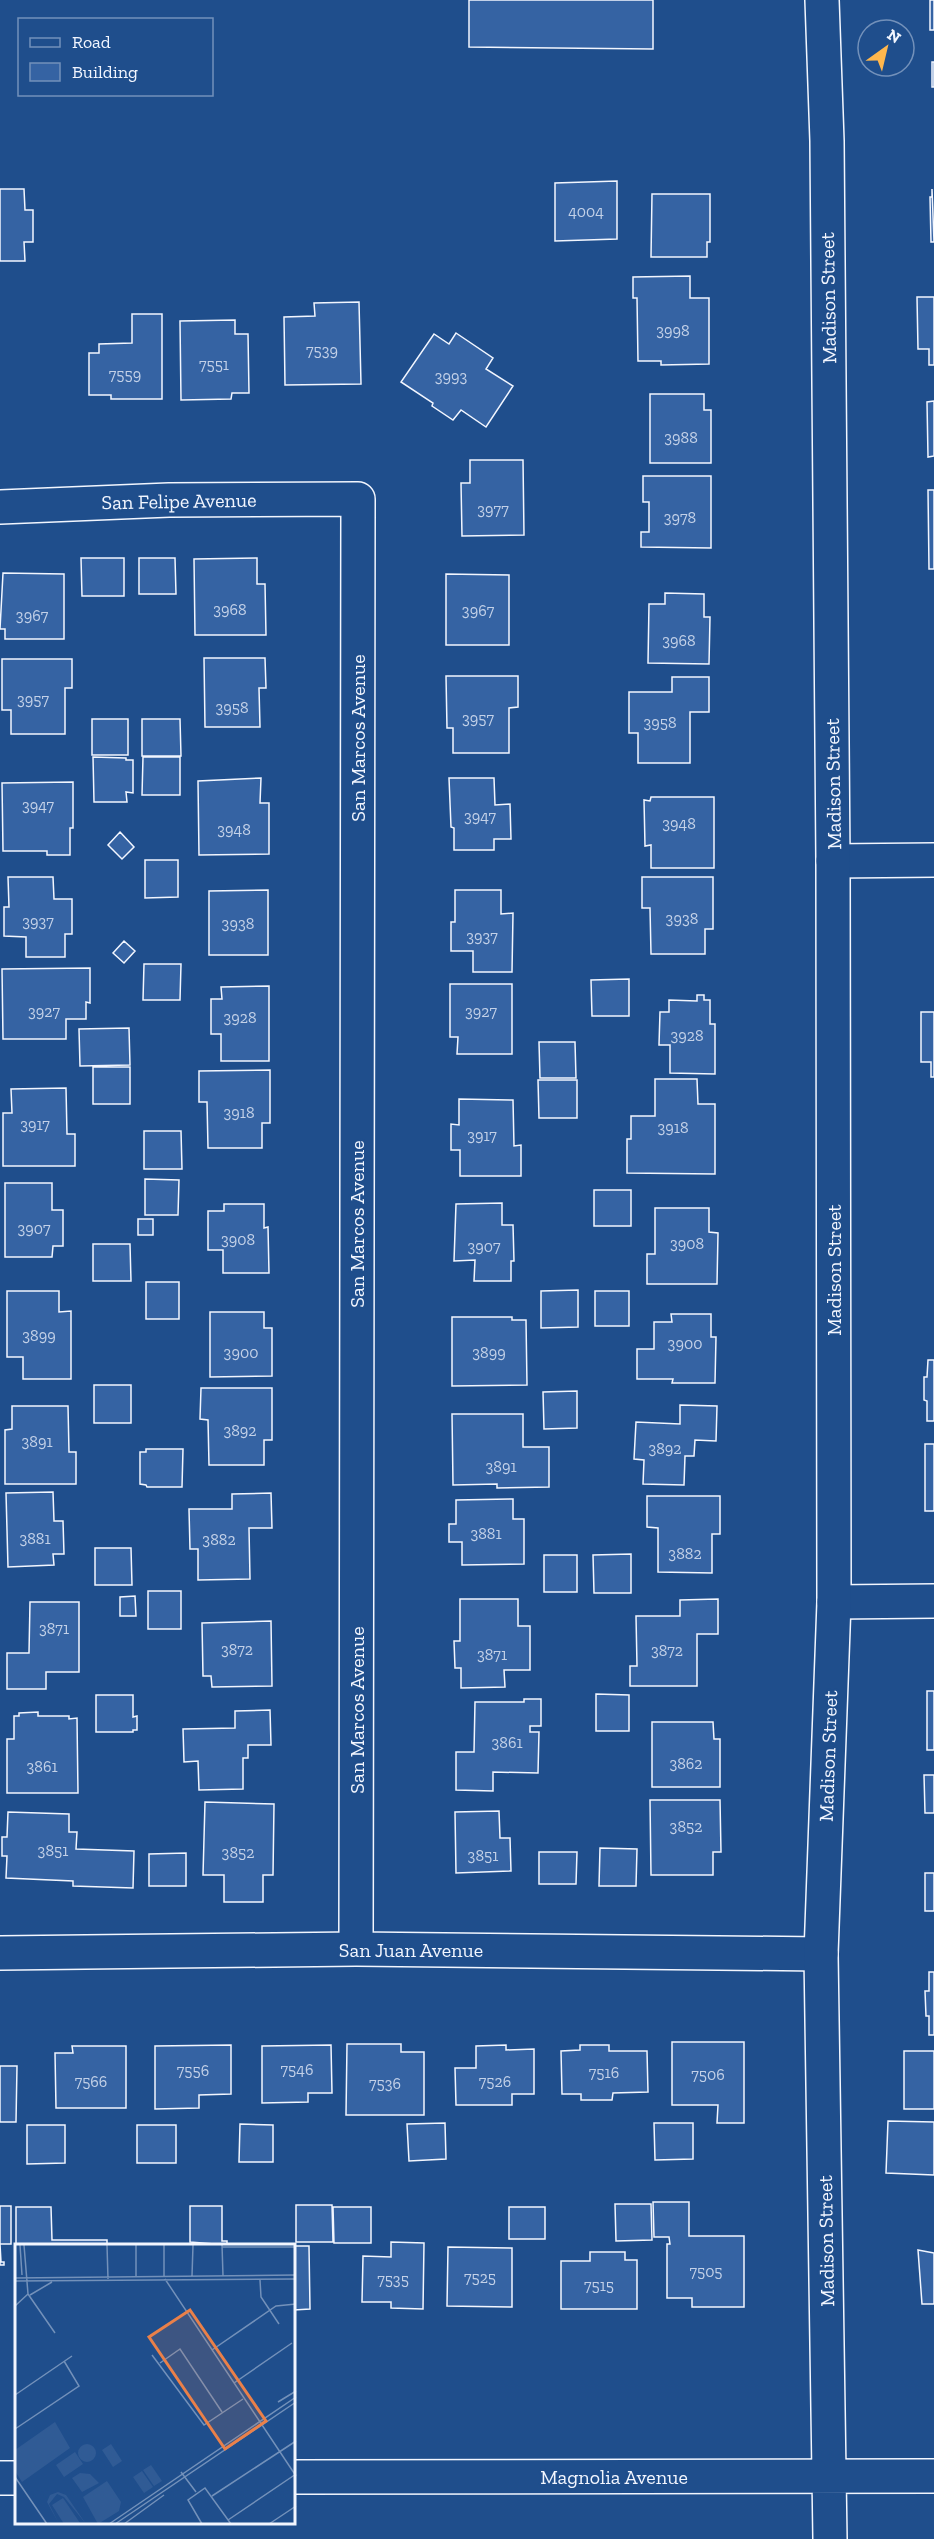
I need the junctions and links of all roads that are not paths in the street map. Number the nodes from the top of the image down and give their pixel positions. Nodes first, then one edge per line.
1 (822, 0) edge
2 (358, 499) joint
3 (0, 507) edge
4 (934, 860) edge
5 (833, 861) junction
6 (834, 1602) junction
7 (934, 1602) edge
8 (356, 1949) junction
9 (0, 1953) edge
10 (821, 1954) junction
11 (830, 2476) junction
12 (934, 2476) edge
13 (296, 2477) edge
14 (830, 2539) edge

1 - 5 main road, Madison Street
2 - 3 main road, San Felipe Avenue
2 - 8 main road, San Marcos Avenue
4 - 5 main road
5 - 6 main road, Madison Street
6 - 7 main road
6 - 10 main road, Madison Street
8 - 9 main road, San Juan Avenue
8 - 10 main road, San Juan Avenue
10 - 11 main road, Madison Street
11 - 12 main road, Magnolia Avenue
11 - 13 main road, Magnolia Avenue
11 - 14 main road, Madison Street

